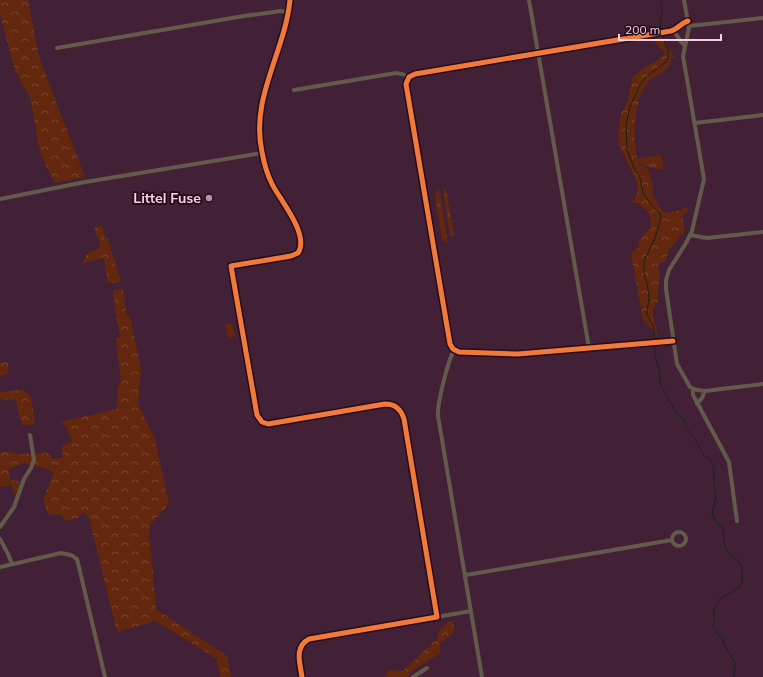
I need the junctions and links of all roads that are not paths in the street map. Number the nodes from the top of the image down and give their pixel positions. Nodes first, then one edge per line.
1 (290, 0) edge
2 (529, 0) edge
3 (684, 0) edge
4 (288, 12) junction
5 (763, 18) edge
6 (688, 24) junction
7 (673, 30) junction
8 (685, 45) junction
9 (57, 48) dead end
10 (538, 54) junction
11 (409, 78) junction
12 (294, 90) dead end
13 (763, 115) edge
14 (695, 123) junction
15 (262, 153) junction
16 (0, 199) edge
17 (763, 232) edge
18 (690, 234) junction
19 (673, 341) junction
20 (588, 348) junction
21 (454, 350) junction
22 (763, 384) edge
23 (693, 389) junction
24 (705, 391) junction
25 (698, 404) junction
26 (30, 435) dead end
27 (737, 521) dead end
28 (0, 527) edge
29 (0, 539) edge
30 (672, 540) dead end
31 (12, 564) junction
32 (0, 567) edge
33 (466, 575) junction
34 (471, 611) junction
35 (436, 617) junction
36 (427, 668) dead end
37 (420, 676) edge
38 (105, 677) edge
39 (302, 677) edge
40 (413, 677) edge
41 (482, 677) edge

1 - 4 street
2 - 10 street
3 - 6 street
4 - 9 street
4 - 15 street
5 - 6 street
6 - 7 street
6 - 8 street
7 - 8 street
7 - 10 street
8 - 14 street
10 - 11 street
10 - 20 street
11 - 12 street
11 - 21 street
13 - 14 street
14 - 18 street
15 - 16 street
15 - 35 street
17 - 18 street
18 - 19 street
19 - 20 street
19 - 23 street
20 - 21 street
21 - 33 street
22 - 24 street
23 - 24 street
23 - 25 street
24 - 25 street
25 - 27 street
26 - 28 street
29 - 31 street
30 - 33 street
31 - 32 street
31 - 38 street
33 - 34 street
34 - 35 street
34 - 41 street
35 - 39 street
36 - 37 street
37 - 40 street

